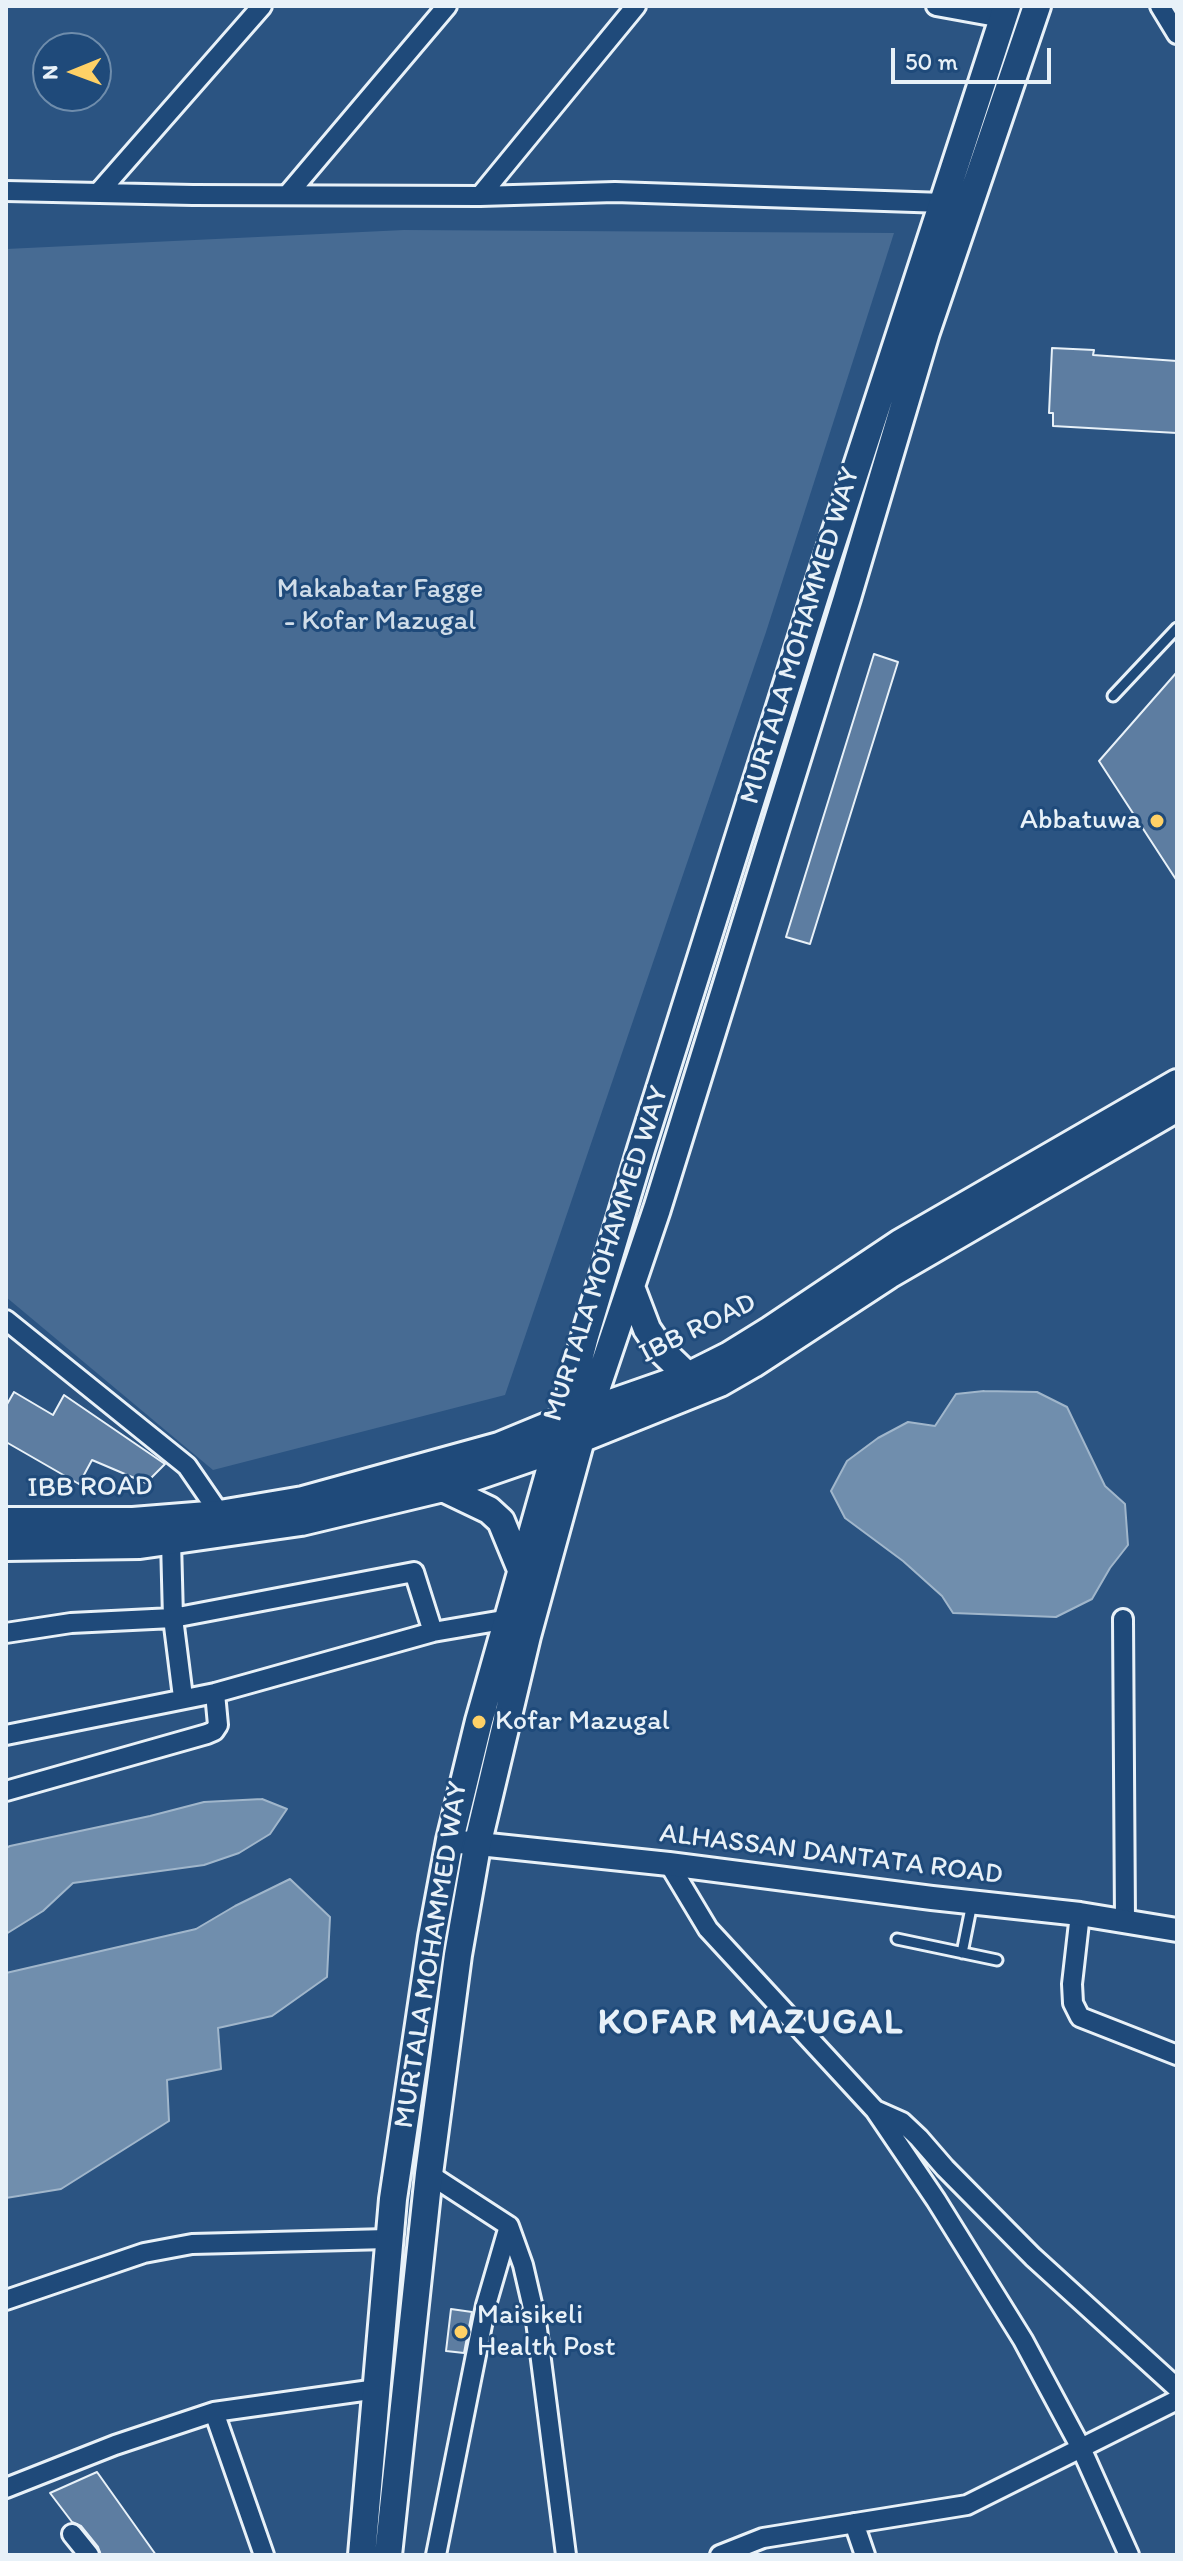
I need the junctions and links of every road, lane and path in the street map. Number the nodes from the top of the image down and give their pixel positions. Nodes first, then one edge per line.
1 (262, 6) edge
2 (447, 6) edge
3 (636, 6) edge
4 (936, 6) edge
5 (1037, 6) edge
6 (1160, 6) edge
7 (1004, 12) edge
8 (1177, 34) edge
9 (6, 191) edge
10 (99, 192) junction
11 (288, 194) junction
12 (480, 196) junction
13 (944, 203) junction
14 (817, 589) junction
15 (847, 598) junction
16 (1177, 628) edge
17 (1113, 696) dead end
18 (1177, 1083) edge
19 (1177, 1108) edge
20 (631, 1287) junction
21 (6, 1320) edge
22 (688, 1376) junction
23 (589, 1410) junction
24 (562, 1420) junction
25 (581, 1439) junction
26 (556, 1449) junction
27 (443, 1488) junction
28 (220, 1514) junction
29 (6, 1521) edge
30 (171, 1541) junction
31 (6, 1547) edge
32 (522, 1572) junction
33 (173, 1618) junction
34 (509, 1619) junction
35 (1123, 1619) dead end
36 (433, 1632) junction
37 (6, 1633) edge
38 (215, 1693) junction
39 (183, 1697) junction
40 (6, 1735) edge
41 (6, 1791) edge
42 (450, 1840) junction
43 (477, 1846) junction
44 (669, 1864) junction
45 (972, 1903) junction
46 (1080, 1914) junction
47 (1125, 1921) junction
48 (1177, 1930) edge
49 (897, 1939) dead end
50 (962, 1953) junction
51 (997, 1960) dead end
52 (1177, 2055) edge
53 (875, 2110) junction
54 (429, 2174) junction
55 (509, 2226) junction
56 (388, 2239) junction
57 (6, 2300) edge
58 (1177, 2388) edge
59 (377, 2389) junction
60 (1177, 2400) edge
61 (214, 2412) junction
62 (1081, 2448) junction
63 (6, 2488) edge
64 (854, 2523) junction
65 (72, 2534) dead end
66 (89, 2555) edge
67 (264, 2555) edge
68 (362, 2555) edge
69 (388, 2555) edge
70 (436, 2555) edge
71 (566, 2555) edge
72 (720, 2555) edge
73 (865, 2555) edge
74 (1129, 2555) edge

1 - 10 street
2 - 11 street
3 - 12 street
4 - 7 street
5 - 15 main road, MURTALA MOHAMMED WAY
6 - 8 street
7 - 13 main road, MURTALA MOHAMMED WAY
9 - 10 street
10 - 11 street
11 - 12 street
12 - 13 street
13 - 14 main road, MURTALA MOHAMMED WAY
14 - 15 main road
14 - 24 main road, MURTALA MOHAMMED WAY
15 - 20 main road, MURTALA MOHAMMED WAY
16 - 17 lane
18 - 22 main road, IBB ROAD
19 - 25 main road, IBB ROAD
20 - 22 main road
20 - 23 main road, MURTALA MOHAMMED WAY
21 - 28 street
22 - 23 main road, IBB ROAD
23 - 24 main road, IBB ROAD
23 - 25 main road, MURTALA MOHAMMED WAY
24 - 26 main road, MURTALA MOHAMMED WAY
24 - 28 main road, IBB ROAD
25 - 26 main road, IBB ROAD
25 - 43 main road, MURTALA MOHAMMED WAY
26 - 27 main road, IBB ROAD
26 - 32 main road, MURTALA MOHAMMED WAY
27 - 30 main road, IBB ROAD
27 - 32 main road
28 - 29 main road, IBB ROAD
30 - 31 main road, IBB ROAD
30 - 33 street
32 - 34 main road, MURTALA MOHAMMED WAY
33 - 36 street
33 - 37 street
33 - 39 street
34 - 36 street
34 - 42 main road, MURTALA MOHAMMED WAY
35 - 47 street
36 - 38 street
38 - 39 street
38 - 41 street
39 - 40 street
42 - 43 street, ALHASSAN DANTATA ROAD
42 - 56 main road, MURTALA MOHAMMED WAY
43 - 44 street, ALHASSAN DANTATA ROAD
43 - 54 main road, MURTALA MOHAMMED WAY
44 - 45 street, ALHASSAN DANTATA ROAD
44 - 53 street
45 - 46 street, ALHASSAN DANTATA ROAD
45 - 50 lane
46 - 47 street, ALHASSAN DANTATA ROAD
46 - 52 street
47 - 48 street, ALHASSAN DANTATA ROAD
49 - 50 lane
50 - 51 lane
53 - 58 street
53 - 62 street
54 - 55 street
54 - 69 main road, MURTALA MOHAMMED WAY
55 - 70 street
55 - 71 street
56 - 57 street
56 - 59 main road, MURTALA MOHAMMED WAY
59 - 61 street
59 - 68 main road, MURTALA MOHAMMED WAY
60 - 62 street
61 - 63 street
61 - 67 street
62 - 64 street
62 - 74 street
64 - 72 street
64 - 73 street
65 - 66 street

